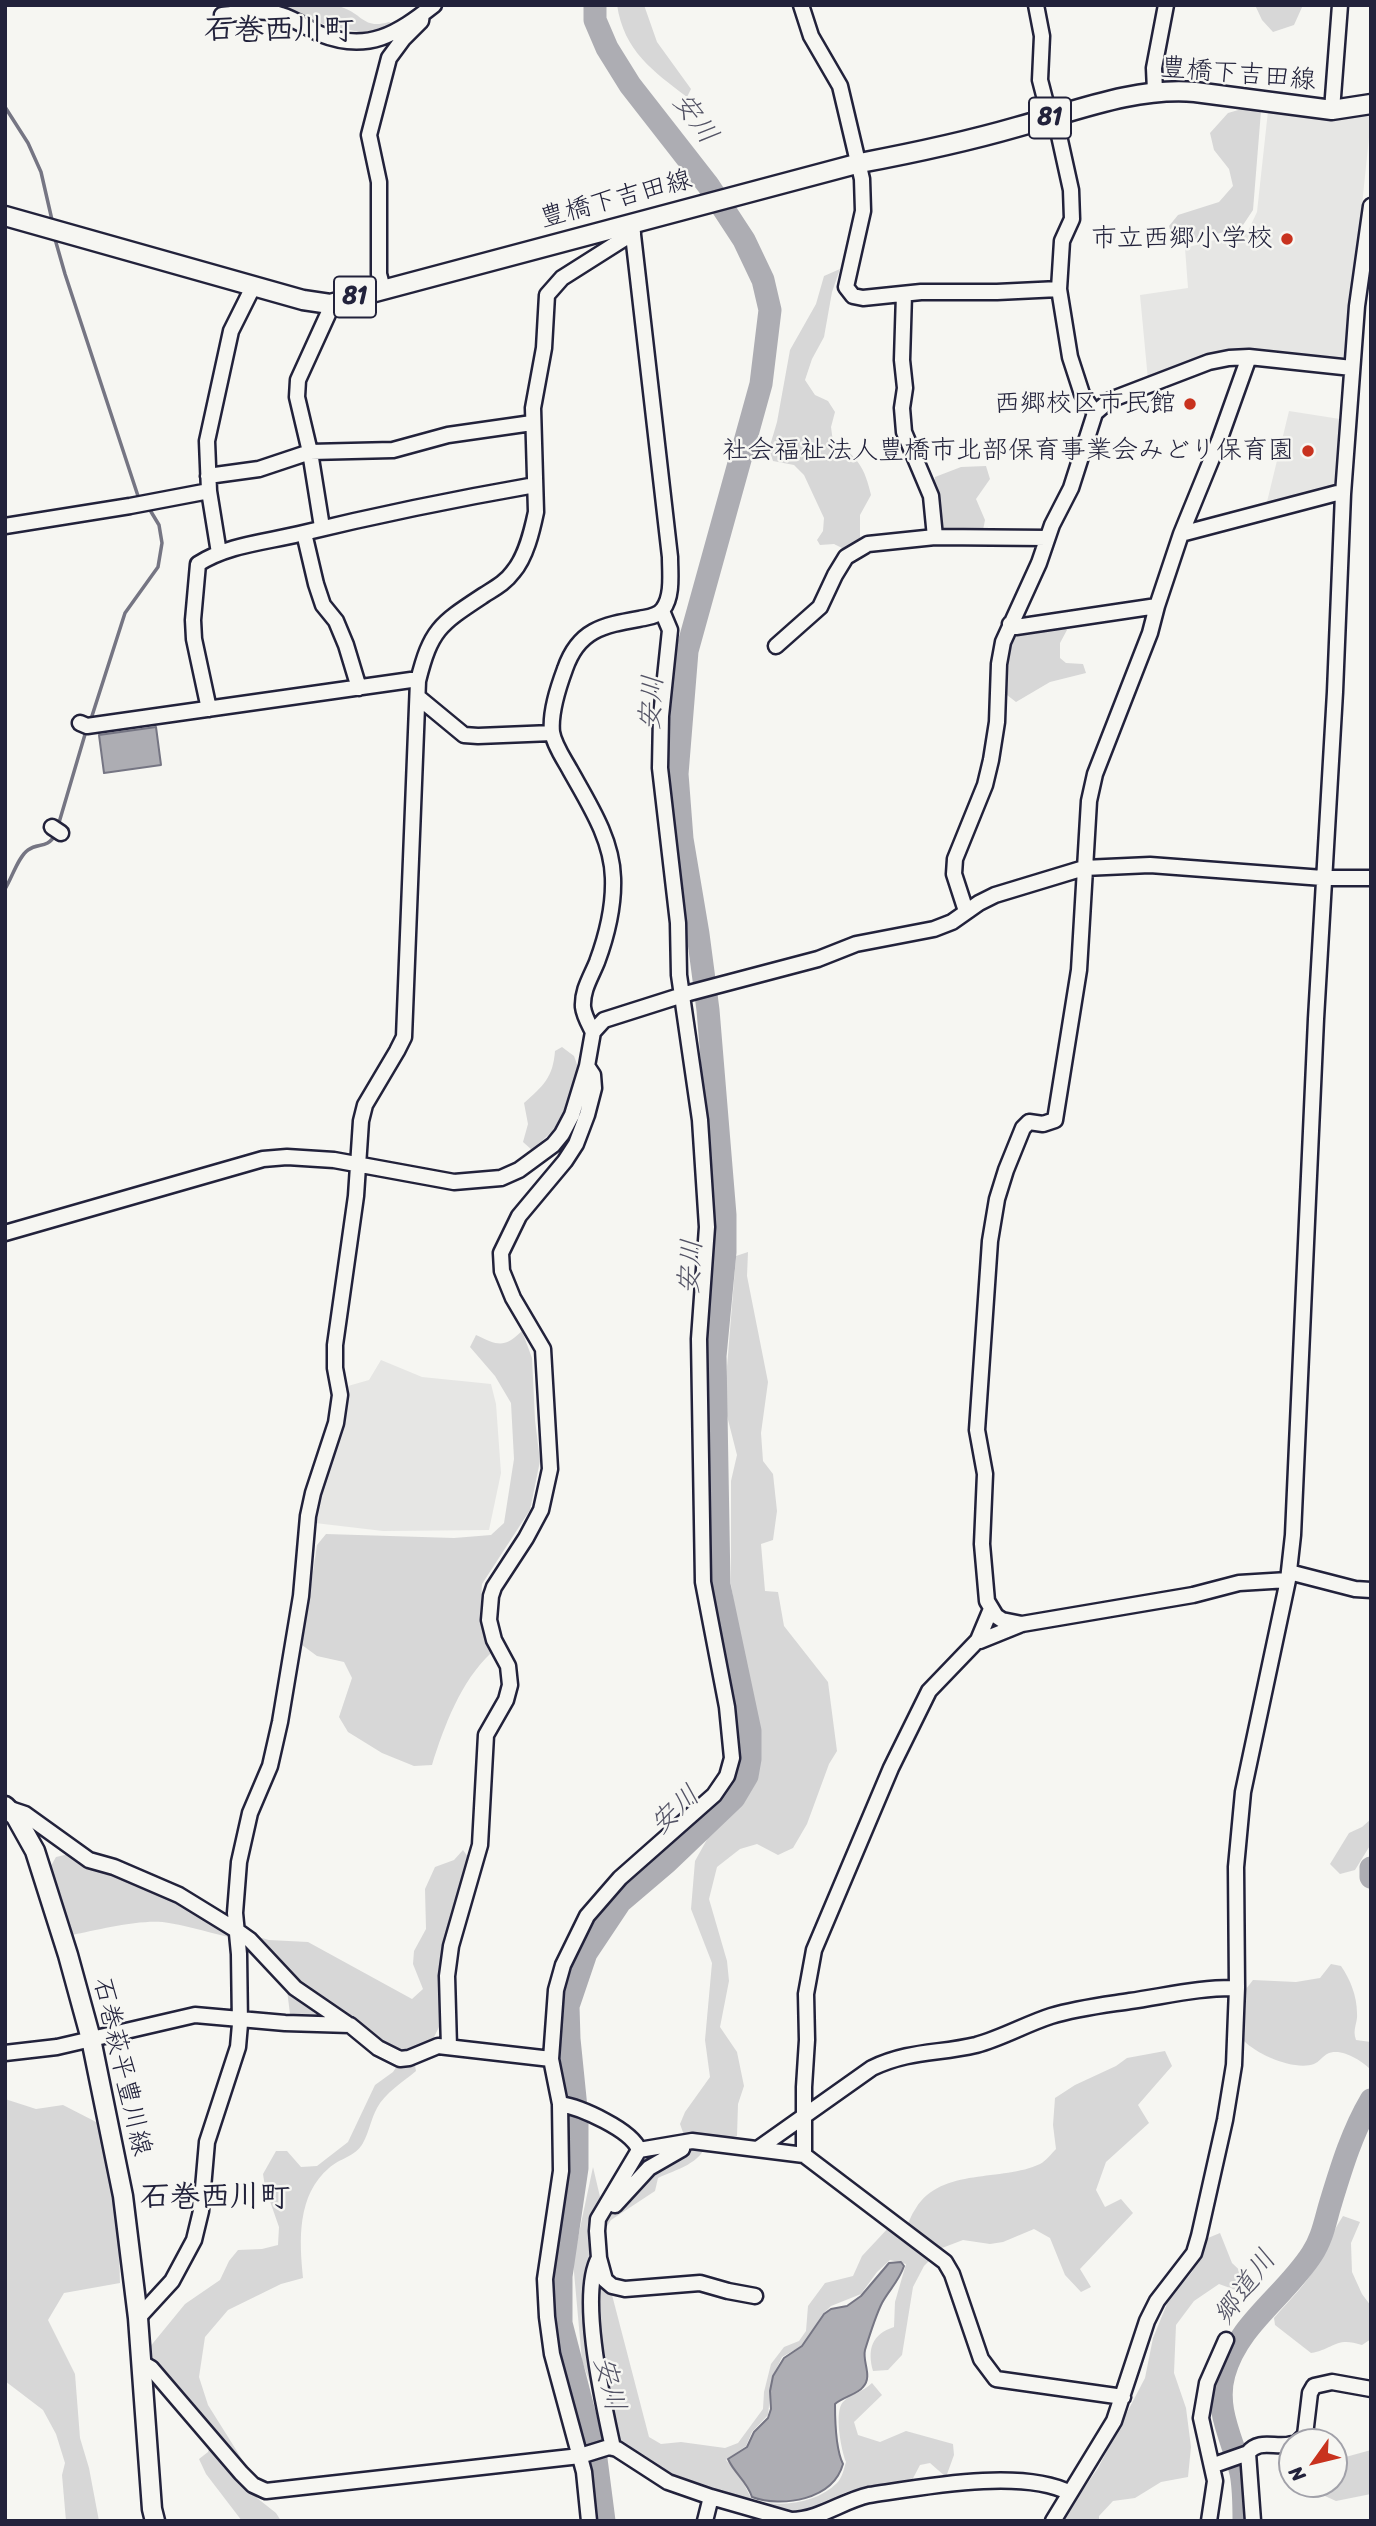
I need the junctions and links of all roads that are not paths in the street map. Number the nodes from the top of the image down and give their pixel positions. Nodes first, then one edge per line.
1 (802, 5) edge
2 (1036, 5) edge
3 (1166, 5) edge
4 (1340, 5) edge
5 (428, 10) edge
6 (222, 15) dead end
7 (1155, 91) junction
8 (1371, 104) edge
9 (1332, 110) junction
10 (1053, 117) junction
11 (860, 163) junction
12 (1371, 206) edge
13 (5, 216) edge
14 (632, 229) junction
15 (254, 285) junction
16 (383, 289) junction
17 (1059, 289) junction
18 (904, 294) junction
19 (330, 304) junction
20 (1364, 305) edge
21 (1249, 357) junction
22 (1352, 368) junction
23 (1095, 413) junction
24 (533, 423) junction
25 (310, 452) junction
26 (208, 483) junction
27 (535, 485) junction
28 (1343, 494) junction
29 (5, 526) edge
30 (322, 527) junction
31 (304, 533) junction
32 (1181, 534) junction
33 (935, 537) junction
34 (1047, 538) junction
35 (219, 553) junction
36 (1157, 606) junction
37 (662, 611) junction
38 (1010, 624) junction
39 (776, 646) dead end
40 (418, 681) junction
41 (359, 688) junction
42 (418, 697) junction
43 (209, 709) junction
44 (80, 723) dead end
45 (552, 733) junction
46 (1084, 868) junction
47 (1323, 878) junction
48 (1371, 878) edge
49 (966, 911) junction
50 (685, 995) junction
51 (593, 1032) junction
52 (587, 1066) junction
53 (359, 1164) junction
54 (5, 1233) edge
55 (1288, 1576) junction
56 (1371, 1590) edge
57 (991, 1609) junction
58 (1022, 1624) junction
59 (978, 1640) junction
60 (7, 1807) edge
61 (236, 1930) junction
62 (1237, 1988) junction
63 (239, 2018) junction
64 (350, 2025) junction
65 (91, 2039) junction
66 (449, 2047) junction
67 (5, 2053) edge
68 (551, 2059) junction
69 (563, 2104) junction
70 (804, 2116) junction
71 (704, 2143) junction
72 (759, 2148) junction
73 (639, 2150) junction
74 (804, 2155) junction
75 (600, 2215) junction
76 (599, 2258) junction
77 (755, 2295) dead end
78 (138, 2318) junction
79 (1226, 2340) dead end
80 (142, 2363) junction
81 (1371, 2389) edge
82 (1123, 2397) junction
83 (1306, 2428) edge
84 (1278, 2445) edge
85 (611, 2447) junction
86 (582, 2455) junction
87 (1240, 2455) junction
88 (1213, 2465) junction
89 (1070, 2493) junction
90 (711, 2497) junction
91 (823, 2517) edge
92 (155, 2521) edge
93 (589, 2521) edge
94 (705, 2521) edge
95 (1053, 2521) edge
96 (1209, 2521) edge
97 (1253, 2521) edge

1 - 11 street
2 - 10 street
3 - 7 street
4 - 9 street
5 - 6 street
5 - 16 street
7 - 9 main road, 豊橋下吉田線 / 81
7 - 10 main road, 豊橋下吉田線 / 81
8 - 9 main road, 豊橋下吉田線 / 81
10 - 11 main road, 豊橋下吉田線 / 81
10 - 17 street
11 - 14 main road, 豊橋下吉田線 / 81
11 - 18 street
12 - 20 street
13 - 15 main road, 豊橋下吉田線 / 81
14 - 16 main road, 豊橋下吉田線 / 81
14 - 24 street
14 - 37 street
15 - 19 main road, 豊橋下吉田線 / 81
15 - 26 street
16 - 19 main road, 豊橋下吉田線 / 81
17 - 18 street
17 - 23 street
18 - 33 street
19 - 25 street
20 - 22 street
21 - 22 street
21 - 23 street
21 - 32 street
22 - 28 street
23 - 34 street
24 - 25 street
24 - 27 street
25 - 26 street
25 - 30 street
26 - 29 street
26 - 35 street
27 - 30 street
27 - 40 street
28 - 32 street
28 - 47 street
30 - 31 street
31 - 35 street
31 - 41 street
32 - 36 street
33 - 34 street
33 - 39 street
34 - 38 street
35 - 43 street
36 - 38 street
36 - 46 street
37 - 45 street
37 - 50 street
38 - 49 street
40 - 41 street
40 - 42 street
41 - 43 street
42 - 45 street
42 - 53 street
43 - 44 street
45 - 51 street
46 - 47 street
46 - 49 street
46 - 57 street
47 - 48 street
47 - 55 street
49 - 50 street
50 - 51 street
50 - 68 street
51 - 52 street
52 - 53 street
52 - 66 street
53 - 54 street
53 - 61 street
55 - 56 street
55 - 58 street
55 - 62 street
57 - 58 street
57 - 59 street
58 - 59 street
59 - 70 street
60 - 61 street
60 - 65 main road, 石巻萩平豊川線
61 - 63 street
61 - 64 street
62 - 70 street
62 - 82 street
63 - 64 street
63 - 65 street
63 - 78 street
64 - 66 street
65 - 67 street
65 - 78 main road, 石巻萩平豊川線
66 - 68 street
68 - 69 street
69 - 73 street
69 - 86 street
70 - 72 street
70 - 74 street
71 - 72 street
71 - 73 street
71 - 75 street
72 - 74 street
73 - 75 street
74 - 82 street
75 - 76 street
76 - 77 street
76 - 85 street
78 - 80 main road, 石巻萩平豊川線
79 - 88 street
80 - 86 street
80 - 92 main road, 石巻萩平豊川線
81 - 83 street
82 - 89 street
84 - 87 street
85 - 86 street
85 - 90 street
86 - 93 street
87 - 88 street
87 - 97 street
88 - 96 street
89 - 91 street
89 - 95 street
90 - 91 street
90 - 94 street

